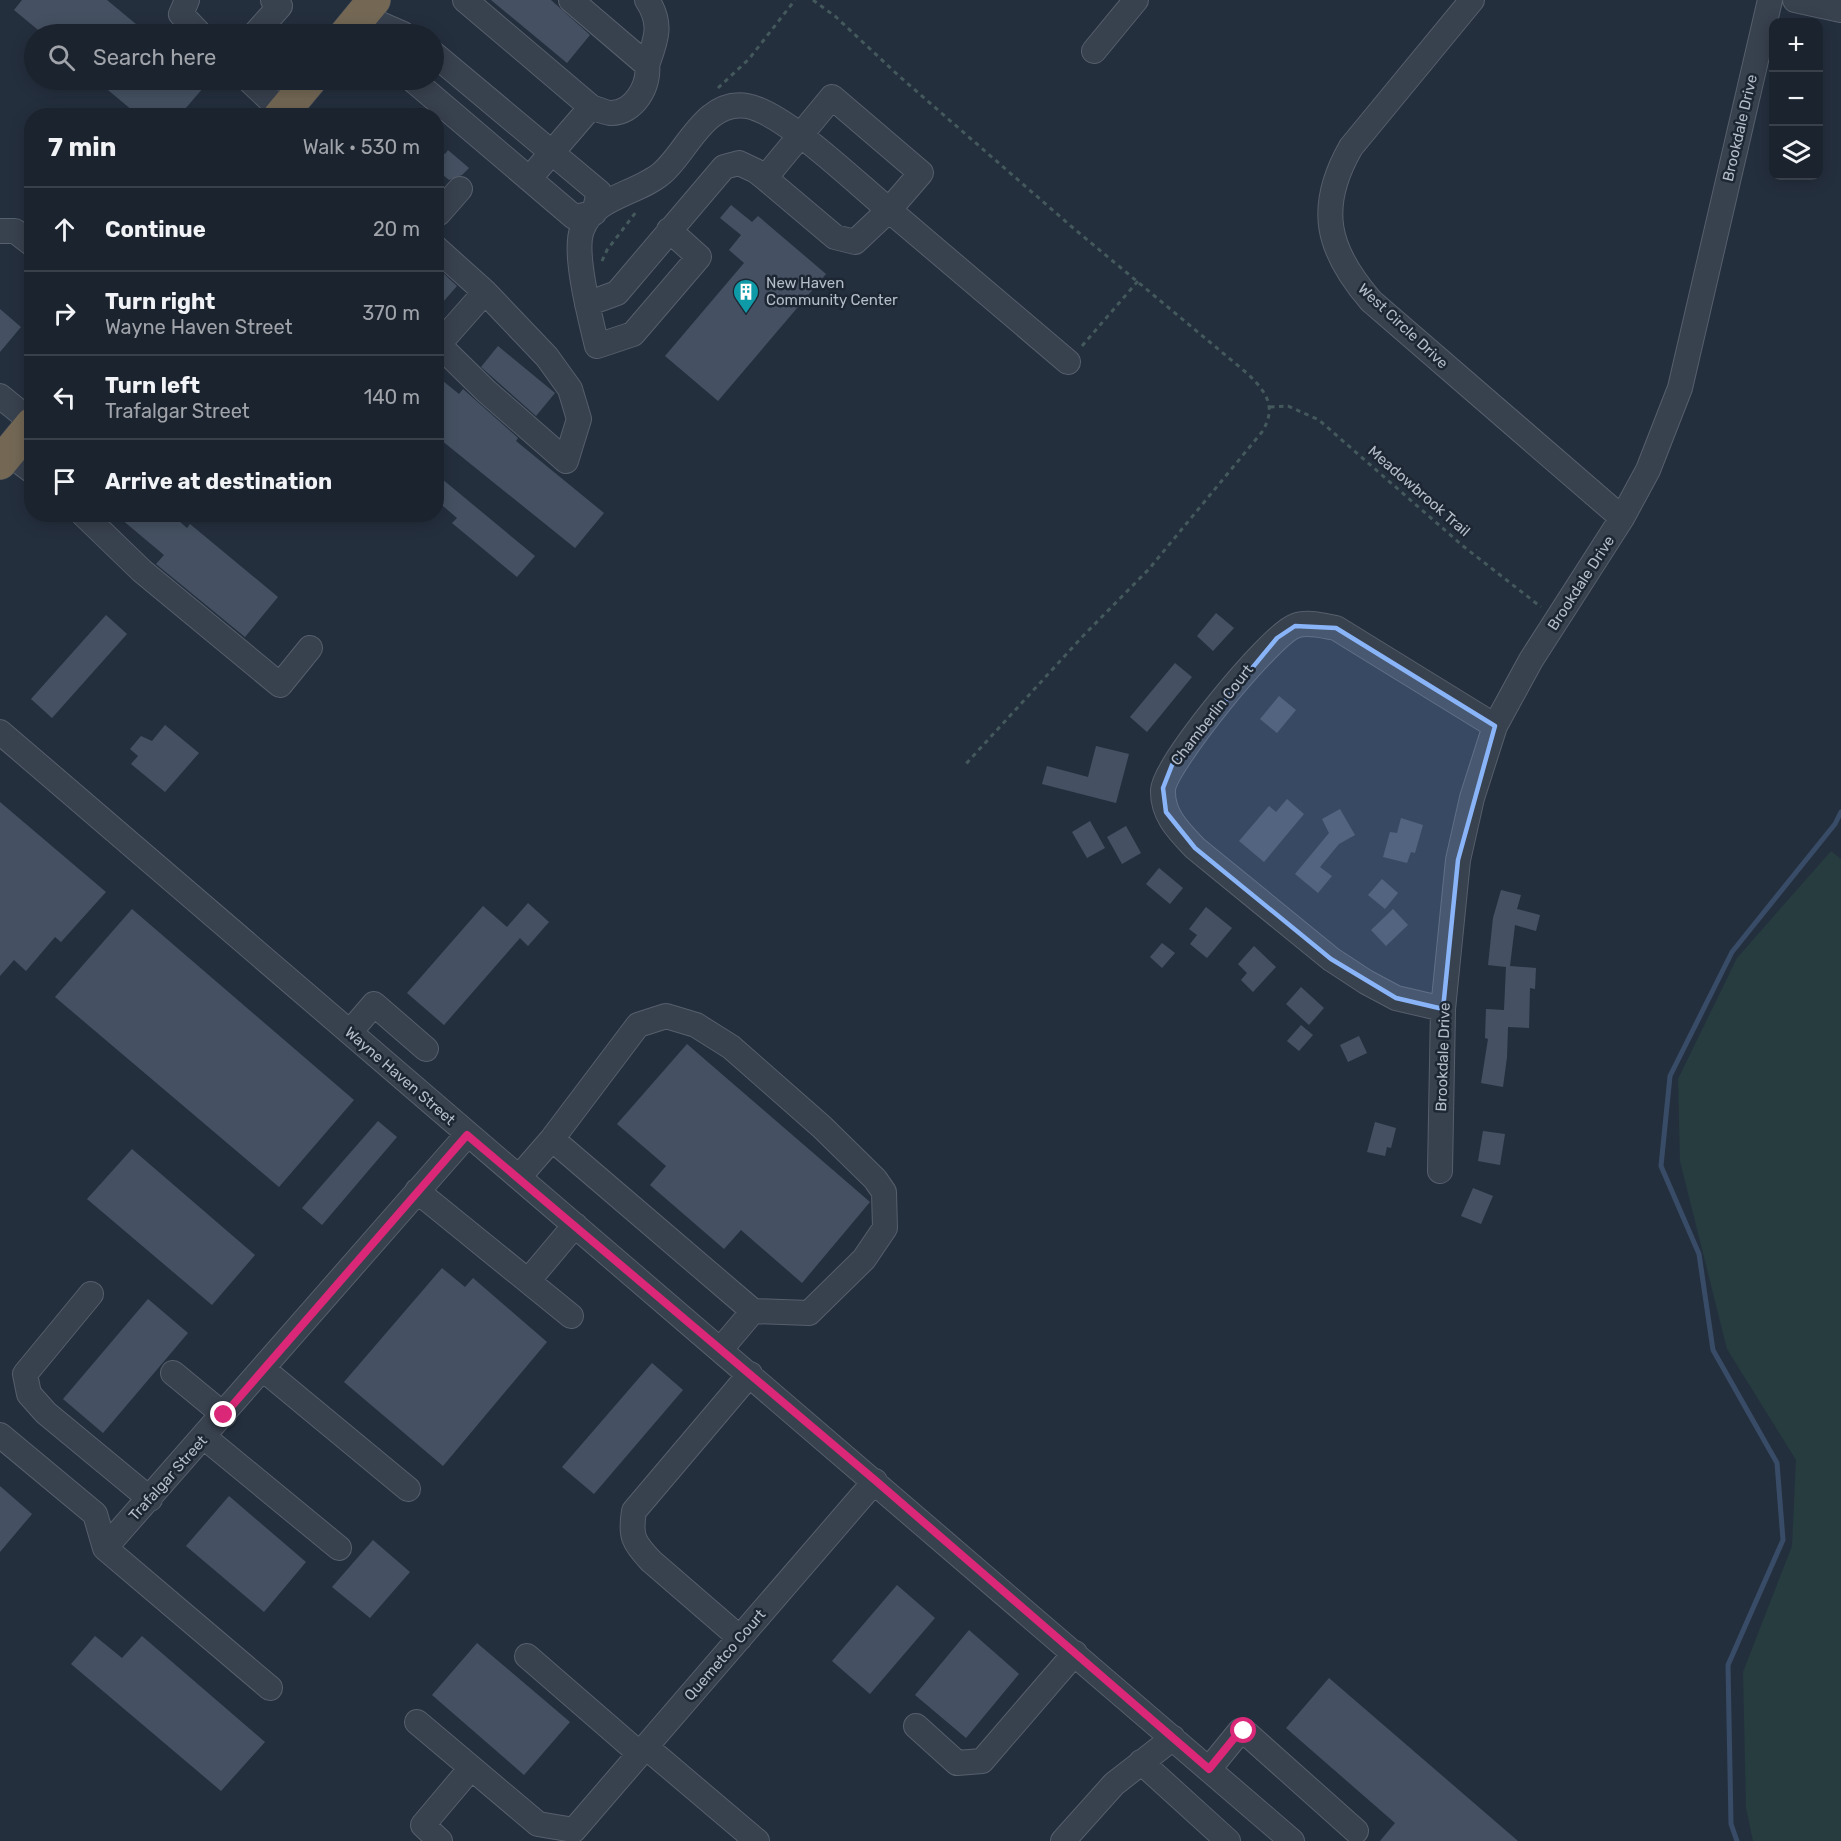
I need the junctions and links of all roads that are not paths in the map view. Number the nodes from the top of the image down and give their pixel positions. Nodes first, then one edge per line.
1 (187, 0) edge
2 (273, 0) edge
3 (572, 0) edge
4 (646, 0) edge
5 (1136, 0) edge
6 (1472, 0) edge
7 (1770, 0) edge
8 (1796, 0) edge
9 (473, 2) edge
10 (1841, 10) edge
11 (365, 15) edge
12 (190, 24) edge
13 (264, 24) edge
14 (383, 24) edge
15 (1094, 51) dead end
16 (444, 62) edge
17 (647, 65) junction
18 (259, 90) edge
19 (302, 90) edge
20 (425, 90) edge
21 (591, 107) junction
22 (277, 108) edge
23 (288, 108) edge
24 (800, 136) junction
25 (553, 152) junction
26 (765, 178) junction
27 (529, 179) junction
28 (460, 189) dead end
29 (444, 207) edge
30 (889, 210) junction
31 (594, 213) junction
32 (669, 230) junction
33 (0, 231) edge
34 (24, 238) edge
35 (444, 255) edge
36 (485, 292) junction
37 (587, 304) junction
38 (444, 336) edge
39 (444, 349) edge
40 (1068, 362) road end
41 (0, 396) edge
42 (24, 416) edge
43 (24, 439) edge
44 (13, 462) edge
45 (1622, 518) junction
46 (91, 522) edge
47 (310, 648) dead end
48 (1495, 726) junction
49 (0, 732) edge
50 (1443, 1009) junction
51 (350, 1032) junction
52 (426, 1049) dead end
53 (467, 1135) junction
54 (552, 1139) junction
55 (1440, 1171) dead end
56 (519, 1177) junction
57 (417, 1191) junction
58 (575, 1225) junction
59 (528, 1281) junction
60 (91, 1294) dead end
61 (753, 1311) junction
62 (571, 1316) dead end
63 (721, 1349) junction
64 (263, 1369) junction
65 (173, 1373) dead end
66 (750, 1374) junction
67 (224, 1415) junction
68 (0, 1435) edge
69 (204, 1437) junction
70 (876, 1481) junction
71 (408, 1490) dead end
72 (150, 1499) junction
73 (105, 1548) junction
74 (339, 1548) dead end
75 (740, 1638) junction
76 (1075, 1653) junction
77 (527, 1656) dead end
78 (270, 1688) dead end
79 (417, 1722) dead end
80 (916, 1726) dead end
81 (1173, 1738) junction
82 (643, 1751) junction
83 (1141, 1762) junction
84 (471, 1768) junction
85 (1209, 1769) junction
86 (1356, 1831) dead end
87 (574, 1835) edge
88 (440, 1841) edge
89 (757, 1841) edge
90 (1063, 1841) edge
91 (1228, 1841) edge
92 (1292, 1841) edge

1 - 12 street
2 - 13 street
3 - 17 street
4 - 17 street
5 - 15 street
6 - 45 street, West Circle Drive
7 - 45 street, Brookdale Drive
8 - 10 street
9 - 21 street
11 - 14 street
16 - 25 street
17 - 21 street
18 - 22 street
19 - 23 highway
20 - 27 street
21 - 25 street
24 - 26 street
24 - 30 street
24 - 30 street
24 - 31 street
25 - 27 street
25 - 31 street
26 - 30 street
26 - 32 street
27 - 31 street
28 - 29 street
30 - 40 street
31 - 37 street
32 - 37 street
32 - 37 street
33 - 34 street
35 - 36 street
36 - 38 street
36 - 39 street
41 - 42 street
43 - 44 highway
45 - 48 street, Brookdale Drive
46 - 47 street
48 - 50 street, Brookdale Drive
48 - 50 street, Chamberlin Court
49 - 51 street, Wayne Haven Street
50 - 55 street, Brookdale Drive
51 - 52 street
51 - 53 street, Wayne Haven Street
53 - 56 street, Wayne Haven Street
53 - 57 street, Trafalgar Street
54 - 56 street
54 - 61 street
54 - 61 street
56 - 58 street, Wayne Haven Street
57 - 59 street
57 - 64 street, Trafalgar Street
58 - 59 street
58 - 63 street, Wayne Haven Street
59 - 62 street
60 - 72 street
61 - 63 street
63 - 66 street, Wayne Haven Street
64 - 67 street, Trafalgar Street
64 - 71 street
65 - 67 street
66 - 70 street, Wayne Haven Street
66 - 75 street
67 - 69 street, Trafalgar Street
68 - 73 street
69 - 72 street, Trafalgar Street
69 - 74 street
70 - 75 street, Quemetco Court
70 - 76 street, Wayne Haven Street
72 - 73 street, Trafalgar Street
73 - 78 street
75 - 82 street, Quemetco Court
76 - 80 street
76 - 81 street, Wayne Haven Street
77 - 82 street
79 - 84 street
81 - 83 street
81 - 85 street, Wayne Haven Street
82 - 87 street, Quemetco Court
82 - 89 street
83 - 90 street
83 - 91 street
84 - 87 street
84 - 88 street
85 - 86 street
85 - 92 street, Wayne Haven Street

